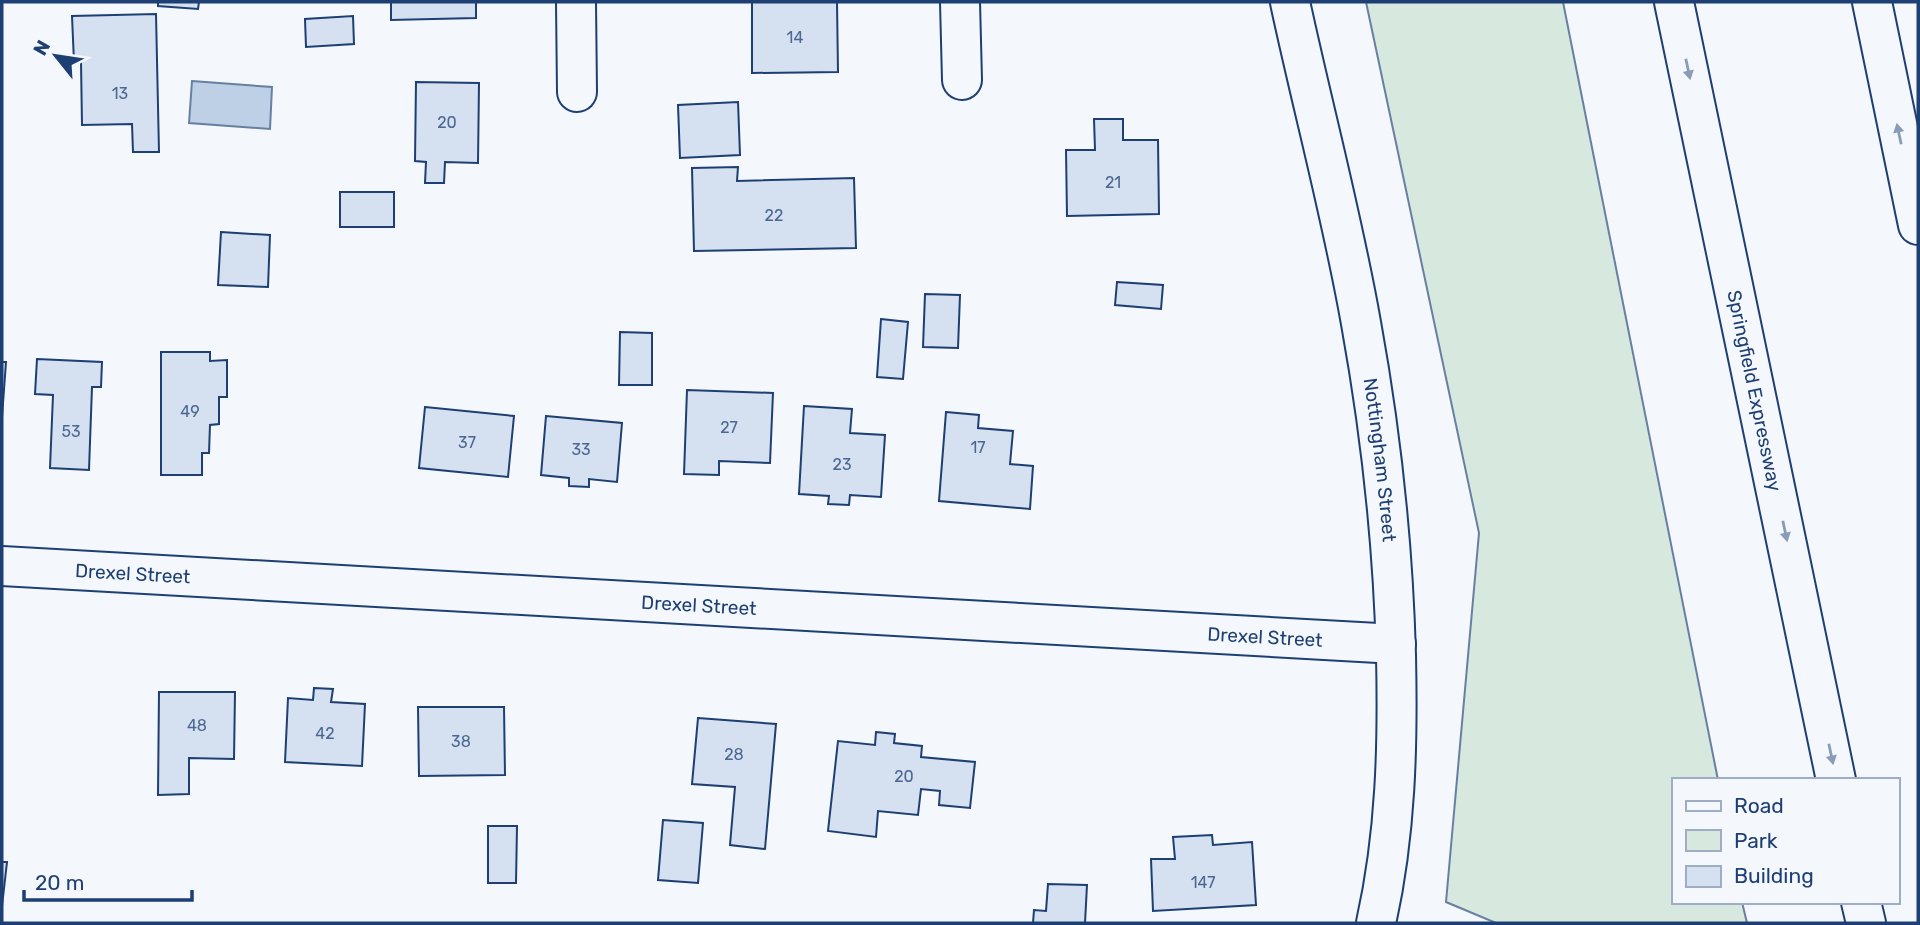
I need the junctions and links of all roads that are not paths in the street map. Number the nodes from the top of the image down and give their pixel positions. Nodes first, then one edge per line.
1 (576, 2) edge
2 (960, 2) edge
3 (1290, 2) edge
4 (1674, 2) edge
5 (1872, 2) edge
6 (962, 80) dead end
7 (577, 92) dead end
8 (1918, 225) edge
9 (2, 566) edge
10 (1396, 644) junction
11 (1836, 778) edge
12 (1861, 904) edge
13 (1376, 923) edge
14 (1866, 923) edge

1 - 7 main road
2 - 6 main road
3 - 10 main road, Nottingham Street
4 -> 11 main road, Springfield Expressway
8 -> 5 main road
9 - 10 main road, Drexel Street
10 - 13 main road, Nottingham Street
12 - 14 main road

